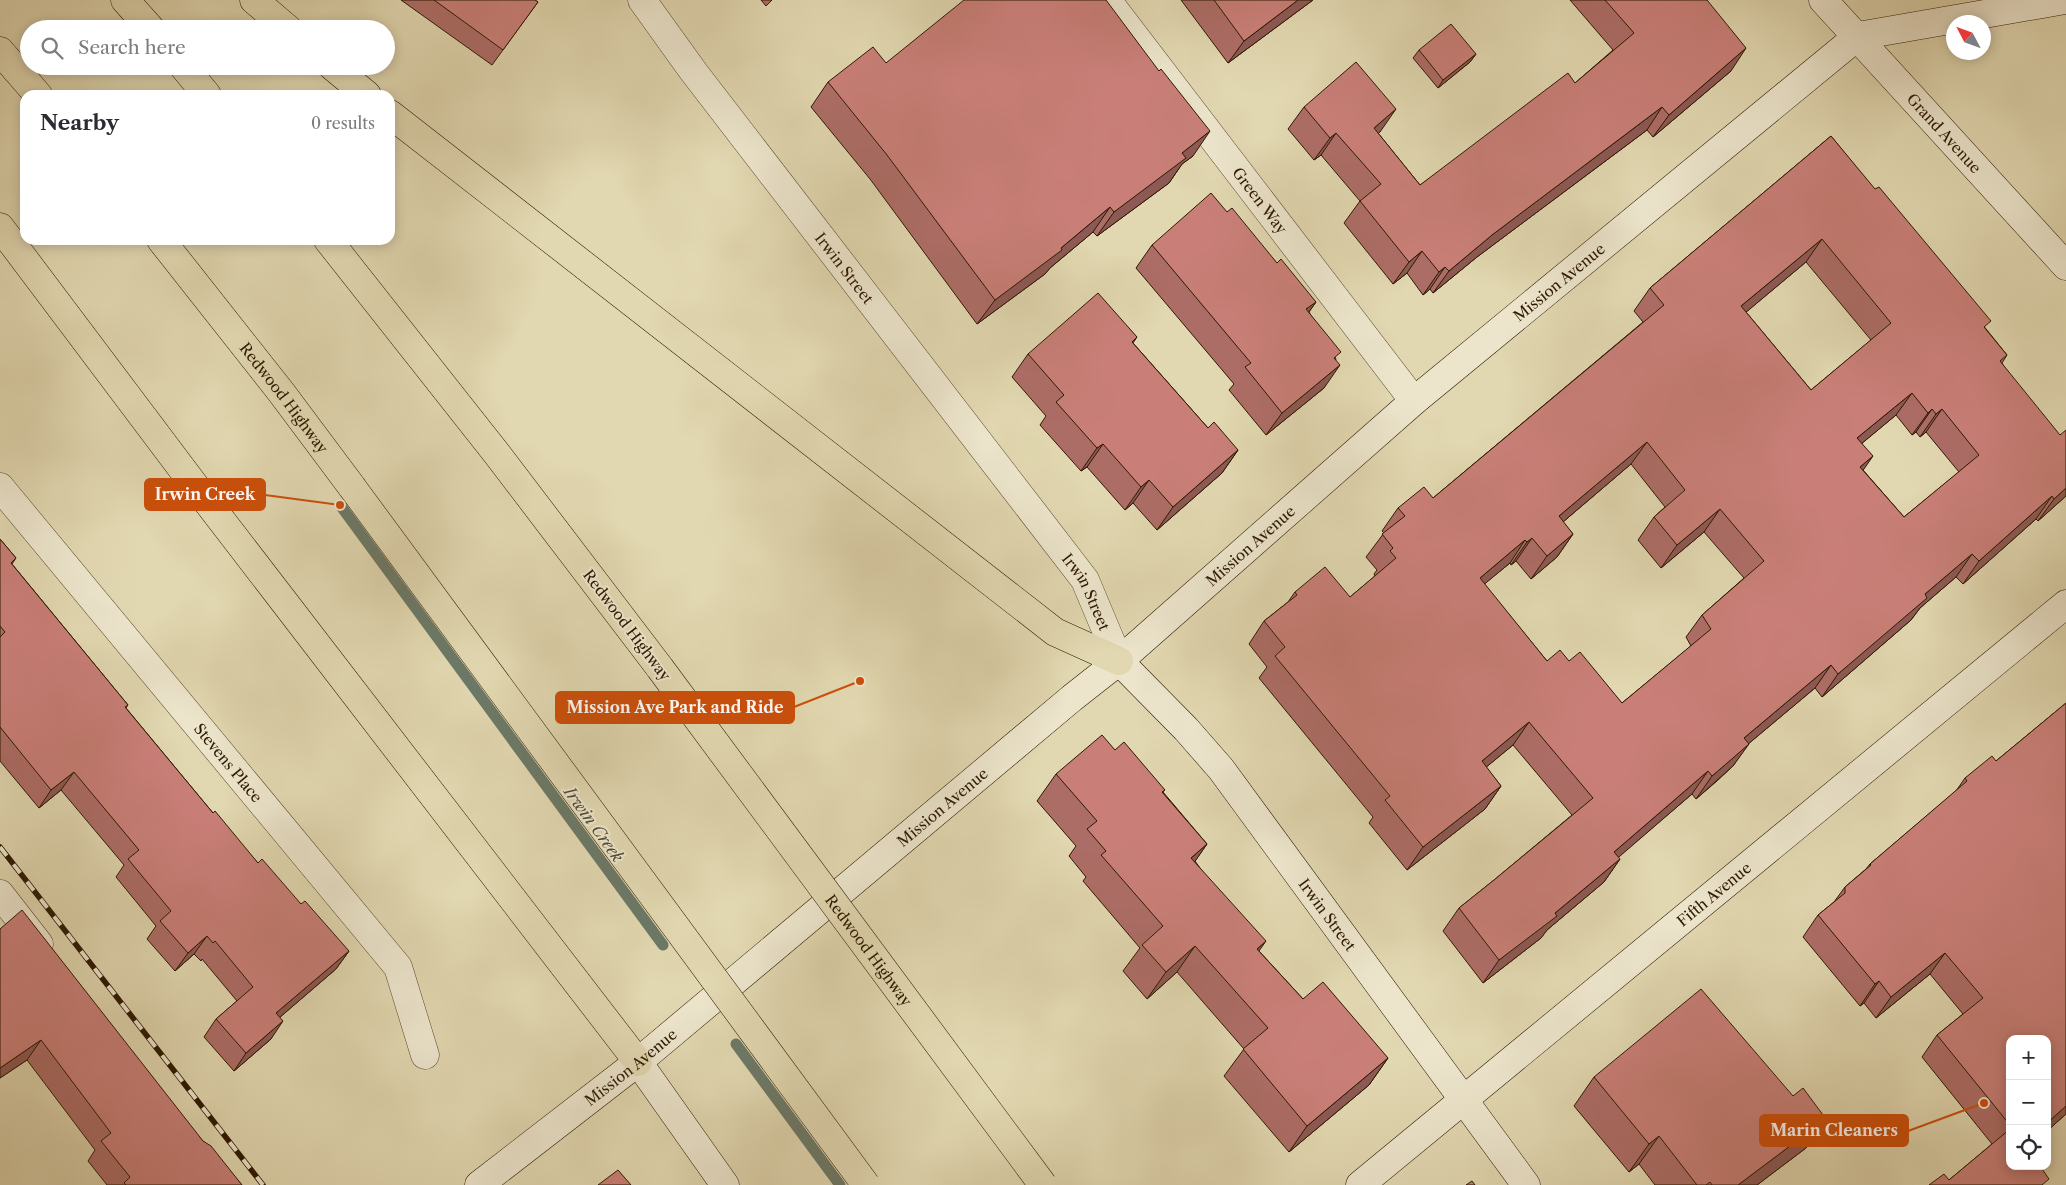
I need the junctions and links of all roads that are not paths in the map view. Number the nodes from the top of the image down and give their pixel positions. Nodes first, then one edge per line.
1 (125, 0) edge
2 (254, 0) edge
3 (642, 0) edge
4 (1107, 0) edge
5 (1823, 0) edge
6 (2065, 0) edge
7 (143, 20) edge
8 (277, 20) edge
9 (1858, 36) junction
10 (0, 51) edge
11 (20, 74) edge
12 (21, 75) edge
13 (191, 75) edge
14 (343, 75) edge
15 (34, 90) edge
16 (204, 90) edge
17 (361, 90) edge
18 (395, 118) edge
19 (0, 227) edge
20 (165, 245) edge
21 (332, 245) edge
22 (2066, 266) edge
23 (1414, 401) junction
24 (0, 487) edge
25 (2066, 604) edge
26 (1119, 661) junction
27 (0, 894) edge
28 (55, 964) edge
29 (426, 1055) dead end
30 (638, 1062) junction
31 (1464, 1099) junction
32 (479, 1185) edge
33 (725, 1185) edge
34 (866, 1185) edge
35 (1043, 1185) edge
36 (1360, 1185) edge
37 (1526, 1185) edge

1 - 7 highway
2 - 8 highway
3 - 26 street, Irwin Street
4 - 23 street, Green Way
5 - 9 street, Grand Avenue
6 - 9 street, Mission Avenue
9 - 22 street, Grand Avenue
9 - 23 street, Mission Avenue
10 - 11 highway
12 - 15 highway
13 - 16 highway
14 - 17 highway
18 - 26 highway
19 - 30 highway
20 - 34 highway, Redwood Highway, bridge
21 - 35 highway, Redwood Highway, bridge
23 - 26 street, Mission Avenue
24 - 29 street, Stevens Place
25 - 31 street, Fifth Avenue
26 - 30 street, Mission Avenue
26 - 31 street, Irwin Street
27 - 28 street
30 - 32 street, Mission Avenue
30 - 33 street
31 - 36 street, Fifth Avenue
31 - 37 street, Irwin Street

